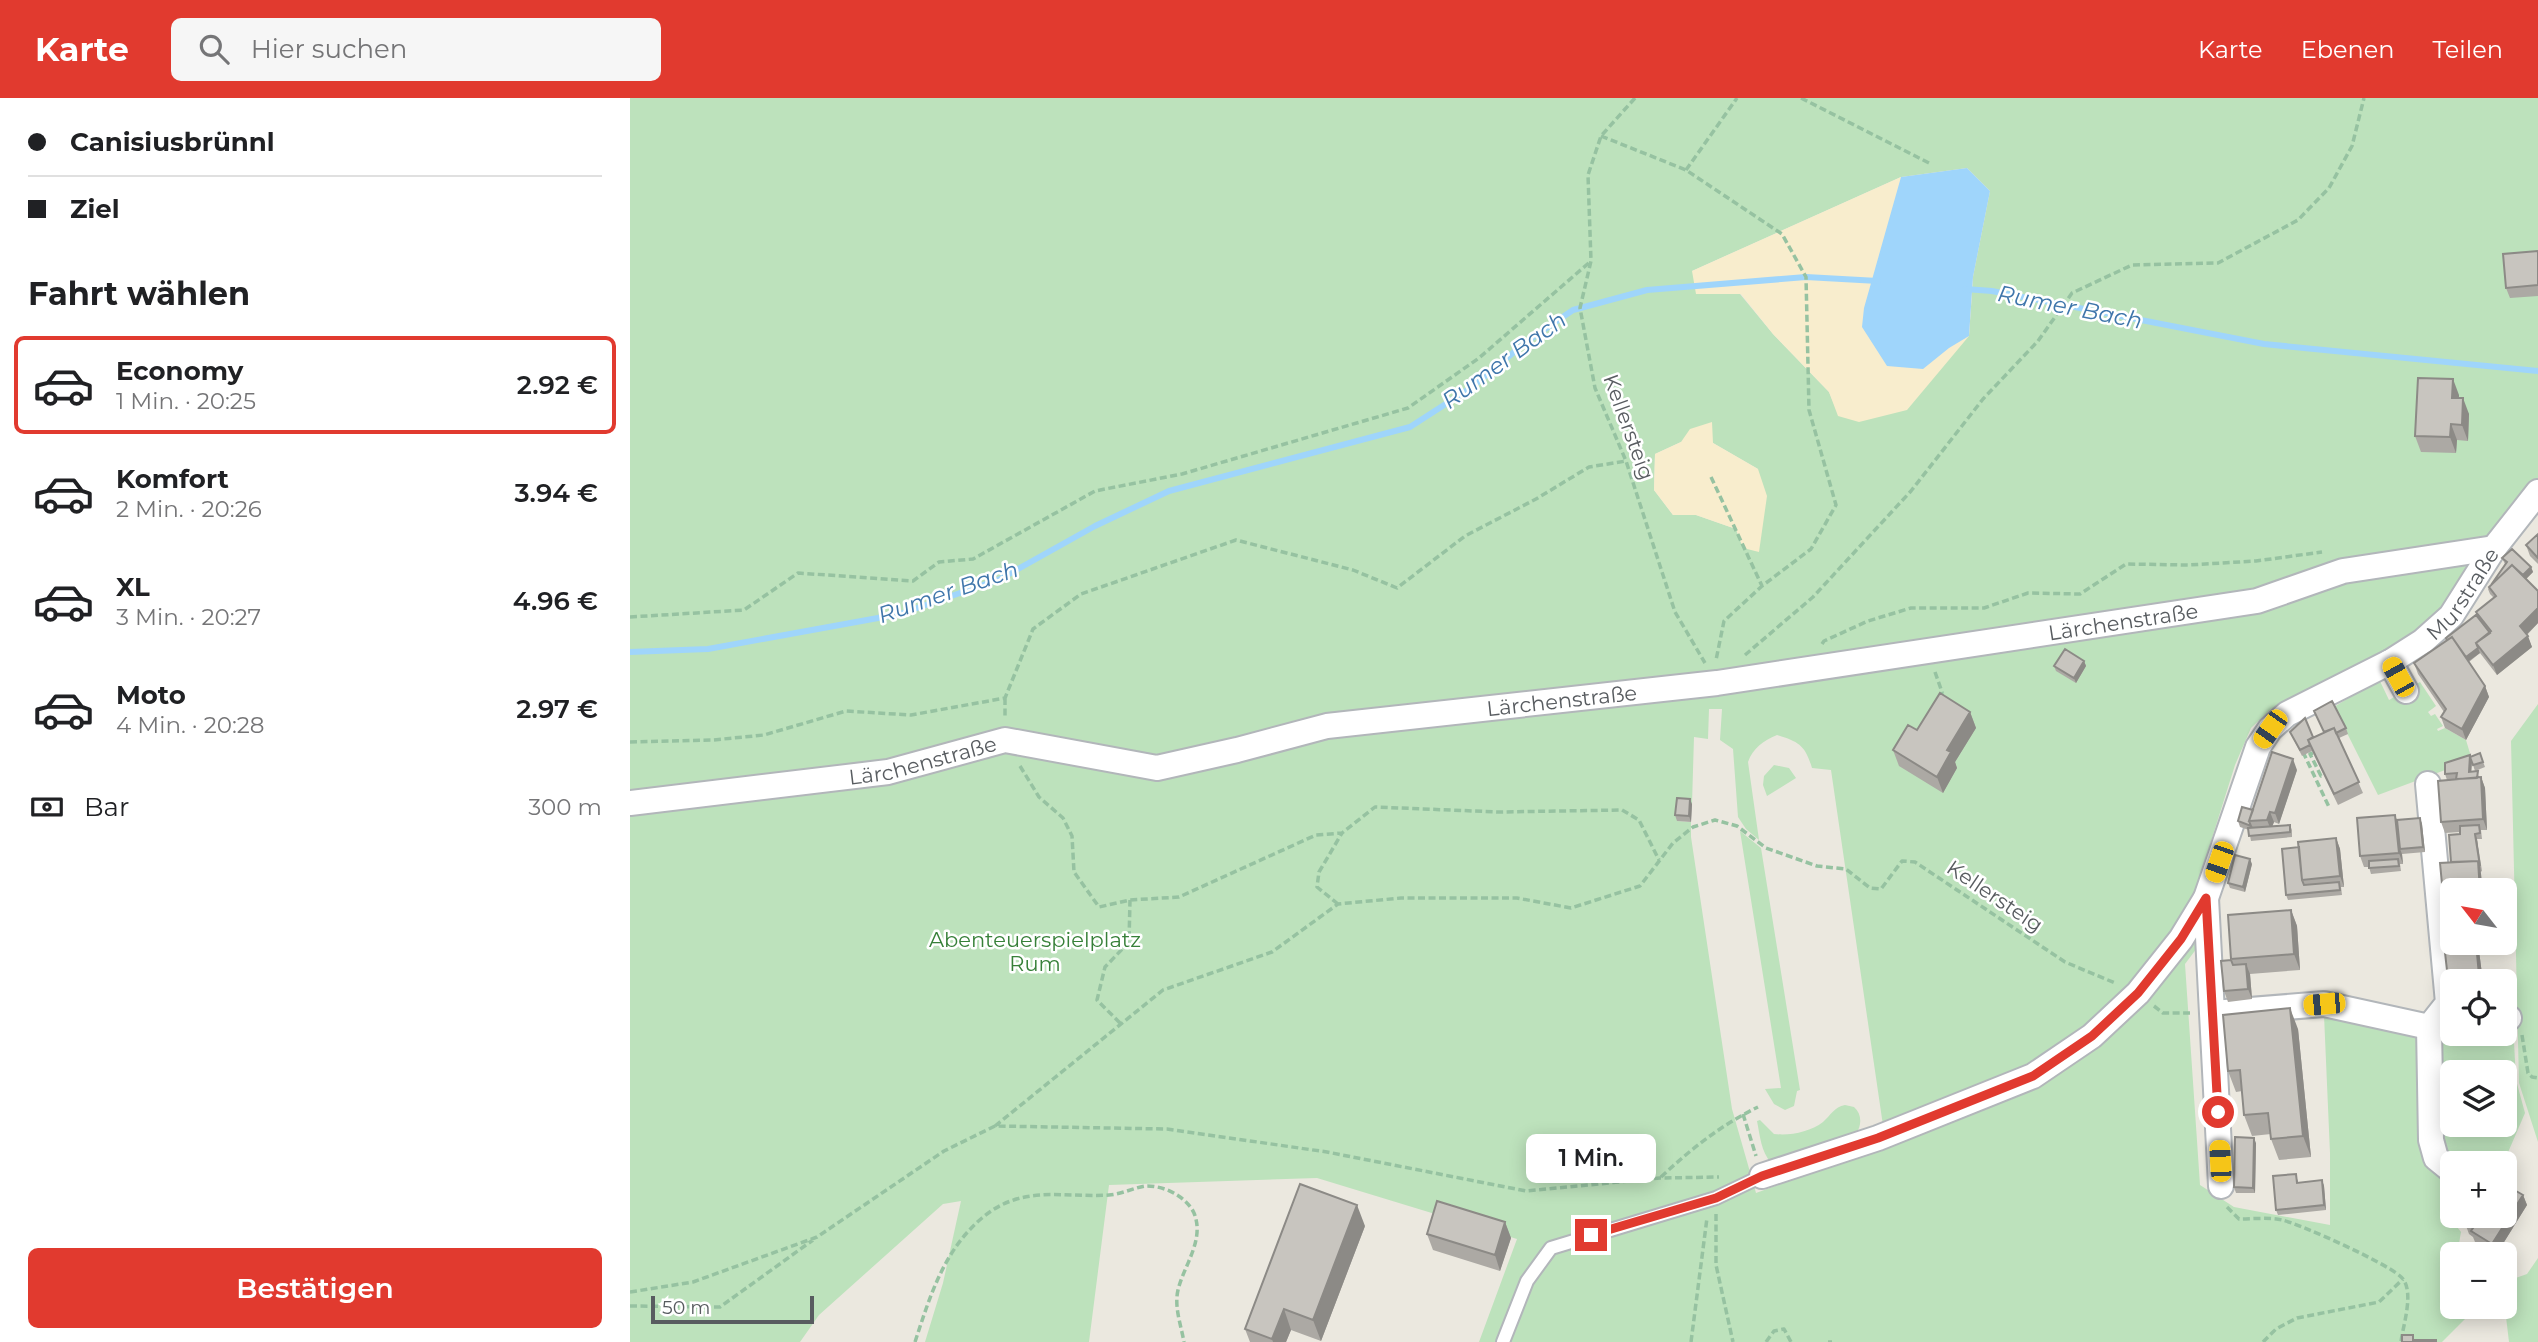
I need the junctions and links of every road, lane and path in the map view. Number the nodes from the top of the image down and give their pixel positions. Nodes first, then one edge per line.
1 (1634, 98) edge
2 (1737, 98) edge
3 (1801, 98) edge
4 (2364, 98) edge
5 (1601, 136) junction
6 (1931, 164) dead end
7 (1686, 170) junction
8 (1591, 261) junction
9 (1626, 461) junction
10 (1711, 477) dead end
11 (2538, 492) edge
12 (2494, 548) junction
13 (2323, 552) dead end
14 (1762, 586) junction
15 (630, 617) edge
16 (1929, 651) junction
17 (1742, 658) dead end
18 (2390, 662) junction
19 (1810, 669) junction
20 (1717, 683) junction
21 (2406, 691) dead end
22 (1005, 698) junction
23 (1940, 702) edge
24 (1005, 740) junction
25 (630, 742) edge
26 (2312, 745) edge
27 (2313, 753) edge
28 (2318, 771) junction
29 (2313, 773) junction
30 (2324, 775) edge
31 (2428, 784) dead end
32 (630, 803) edge
33 (2329, 807) dead end
34 (1342, 833) junction
35 (1659, 860) junction
36 (2206, 898) junction
37 (1130, 900) junction
38 (1338, 904) junction
39 (2445, 969) edge
40 (2138, 993) junction
41 (2213, 1013) junction
42 (2517, 1022) edge
43 (1120, 1023) junction
44 (2440, 1025) edge
45 (2538, 1078) edge
46 (1758, 1107) dead end
47 (1743, 1114) junction
48 (995, 1126) junction
49 (2440, 1162) edge
50 (1762, 1176) junction
51 (1724, 1177) dead end
52 (1660, 1178) junction
53 (2221, 1186) joint
54 (1713, 1198) junction
55 (817, 1237) junction
56 (2403, 1279) junction
57 (630, 1292) edge
58 (630, 1306) edge
59 (915, 1342) edge
60 (1184, 1342) edge
61 (1503, 1342) edge
62 (1692, 1342) edge
63 (1733, 1342) edge
64 (1766, 1342) edge
65 (1791, 1342) edge
66 (2263, 1342) edge
67 (2401, 1342) edge

1 - 5 path, Kellersteig
2 - 7 path
3 - 6 path
4 - 17 path
5 - 7 path
5 - 8 path, Kellersteig
7 - 14 path
8 - 9 path, Kellersteig
8 - 15 path
9 - 20 path, Kellersteig
9 - 22 path
10 - 14 path
11 - 12 street, Murstraße
12 - 16 street, Lärchenstraße
12 - 18 street, Murstraße
13 - 19 path
14 - 20 path
16 - 19 street, Lärchenstraße
16 - 23 path
18 - 21 street
18 - 36 street, Murstraße
19 - 20 street, Lärchenstraße
20 - 24 street, Lärchenstraße
22 - 24 path
22 - 25 path
24 - 32 street, Lärchenstraße
24 - 37 path
26 - 29 path
27 - 28 path
28 - 29 path
28 - 30 path
29 - 33 path
31 - 39 street
34 - 35 path
34 - 37 path
34 - 38 path
35 - 38 path
35 - 40 path, Kellersteig
36 - 40 street, Murstraße
36 - 41 street, Murstraße
37 - 43 path
38 - 43 path
40 - 41 path
40 - 50 street, Murstraße
41 - 44 street
41 - 53 street, Murstraße
42 - 45 path
43 - 48 path
44 - 49 street
46 - 47 path
47 - 50 path
47 - 52 path
48 - 52 path
48 - 55 path
50 - 54 lane
51 - 52 path
53 - 56 path
54 - 61 lane
54 - 62 path
54 - 63 path
55 - 57 path
55 - 58 path
56 - 66 path
56 - 67 path
59 - 60 path
64 - 65 path

